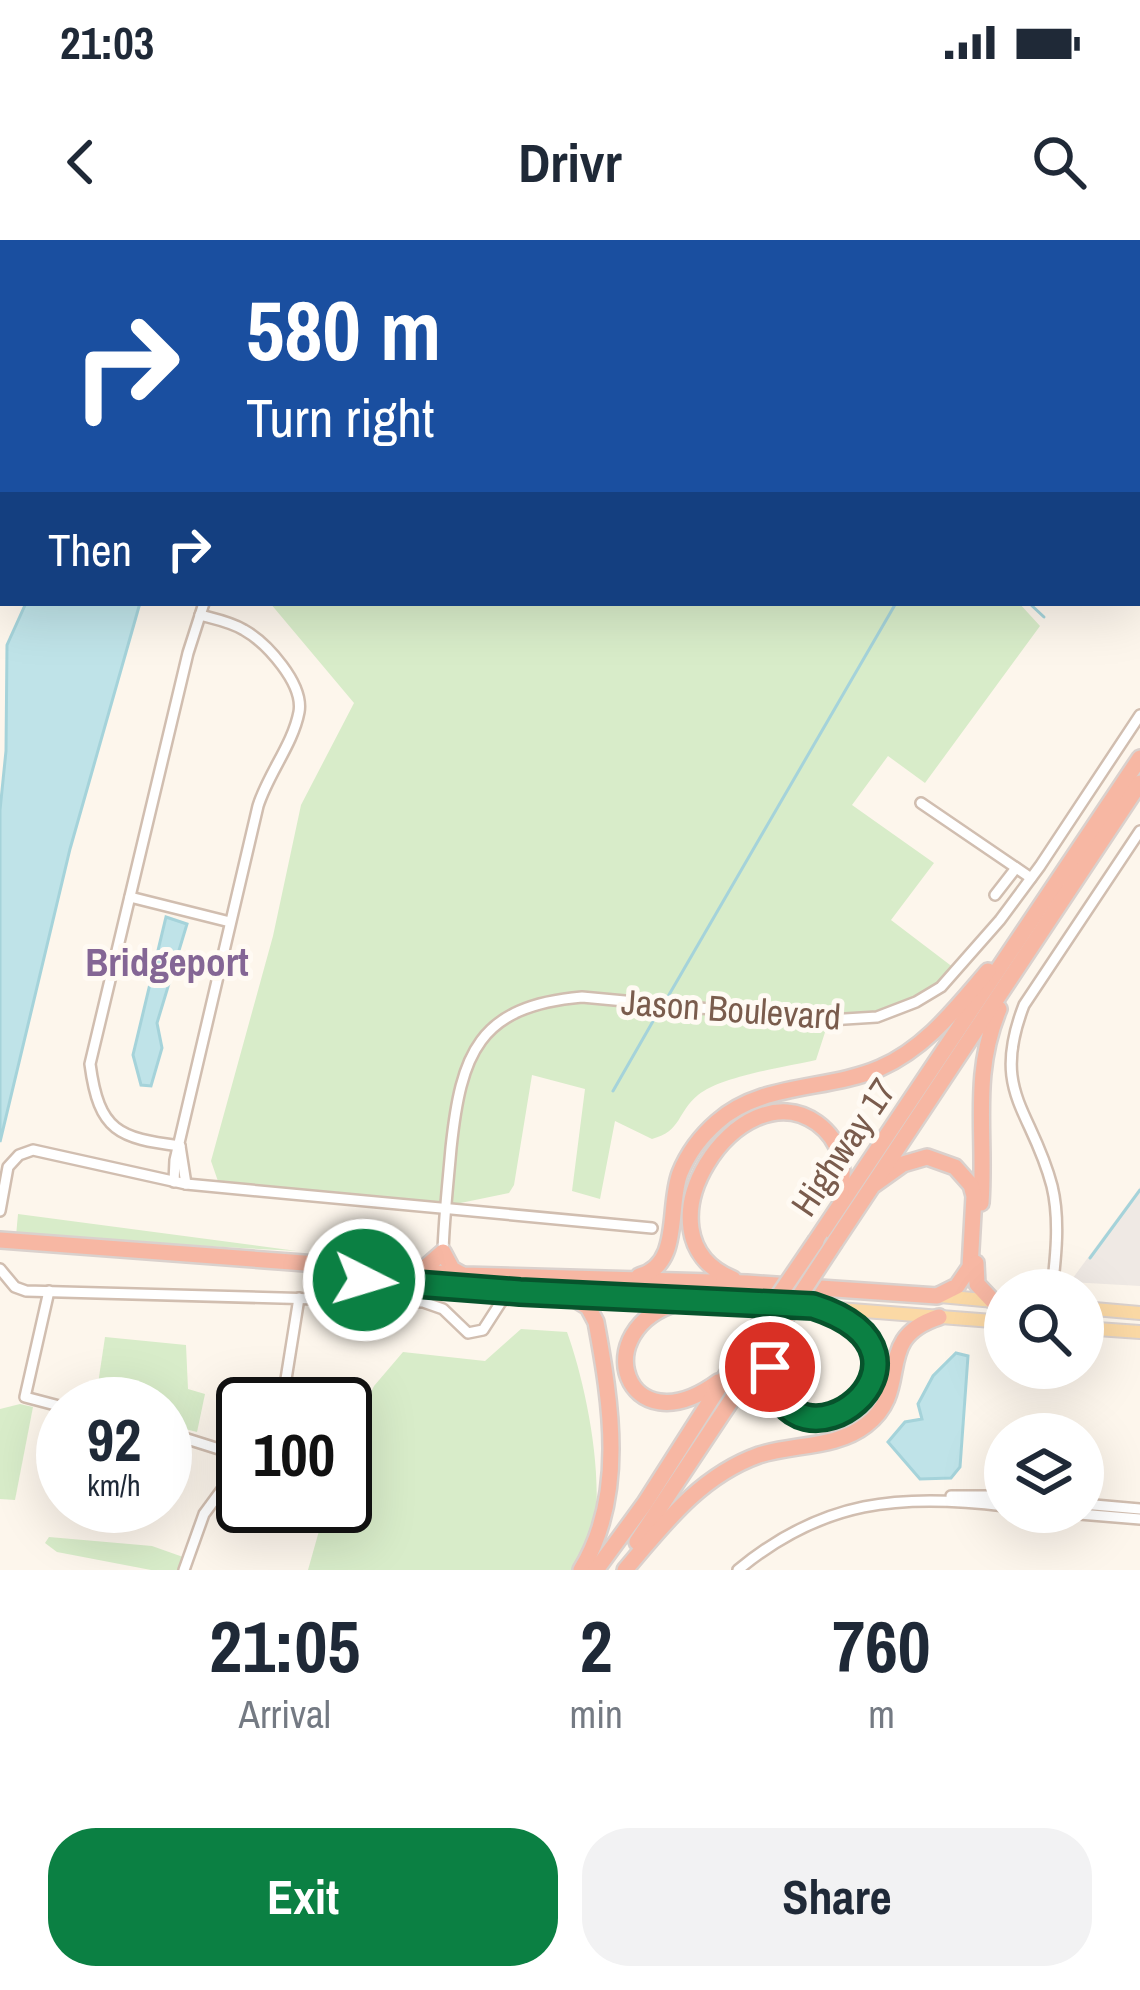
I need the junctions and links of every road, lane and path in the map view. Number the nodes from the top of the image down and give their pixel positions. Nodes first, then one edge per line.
1 (202, 609) edge
2 (1140, 716) edge
3 (1140, 758) edge
4 (1140, 783) edge
5 (921, 803) dead end
6 (1140, 832) edge
7 (1016, 868) junction
8 (1031, 878) junction
9 (994, 896) dead end
10 (130, 898) junction
11 (230, 922) junction
12 (1026, 929) junction
13 (1014, 973) junction
14 (180, 1146) junction
15 (174, 1182) junction
16 (186, 1184) junction
17 (875, 1184) junction
18 (446, 1206) junction
19 (839, 1206) junction
20 (0, 1210) edge
21 (652, 1228) dead end
22 (0, 1244) edge
23 (32, 1247) junction
24 (443, 1252) junction
25 (0, 1269) edge
26 (1053, 1269) edge
27 (420, 1272) junction
28 (621, 1279) junction
29 (466, 1282) junction
30 (747, 1283) junction
31 (49, 1291) junction
32 (520, 1292) junction
33 (568, 1294) junction
34 (984, 1294) edge
35 (938, 1296) junction
36 (299, 1298) junction
37 (688, 1300) junction
38 (984, 1300) edge
39 (813, 1306) junction
40 (1104, 1310) edge
41 (1140, 1313) edge
42 (939, 1317) junction
43 (492, 1319) junction
44 (984, 1320) edge
45 (778, 1329) junction
46 (1104, 1329) edge
47 (1140, 1329) edge
48 (286, 1377) edge
49 (725, 1377) junction
50 (36, 1400) edge
51 (984, 1496) edge
52 (934, 1497) junction
53 (216, 1498) edge
54 (984, 1503) edge
55 (1104, 1506) edge
56 (1140, 1509) edge
57 (1104, 1516) edge
58 (1140, 1519) edge
59 (600, 1566) edge
60 (184, 1570) edge
61 (581, 1570) edge
62 (622, 1570) edge
63 (738, 1570) edge

1 - 10 street
1 - 11 street
2 - 8 street, Jason Boulevard
3 - 12 highway, Highway 17
4 - 13 highway, Highway 17
5 - 7 street
6 - 26 street
7 - 8 street
7 - 9 street
8 - 18 street, Jason Boulevard
10 - 11 street
10 - 14 street
11 - 14 street
12 - 19 highway, Highway 17
12 - 28 highway
13 - 17 highway, Highway 17
13 - 34 highway
14 - 15 street
14 - 16 street
15 - 16 street
15 - 20 street
16 - 18 street
17 - 35 highway
17 - 45 highway, Highway 17, bridge
18 - 21 street
18 - 24 street, Jason Boulevard
19 - 30 highway
19 - 49 highway, Highway 17, bridge
22 - 23 highway
23 - 27 highway
23 - 29 highway
24 - 27 highway
24 - 29 highway
25 - 31 street
27 - 29 highway
28 - 29 highway
28 - 30 highway
29 - 32 highway
29 - 43 street
30 - 35 highway
31 - 36 street
31 - 50 street
32 - 33 highway
32 - 43 street
33 - 37 highway
33 - 61 highway
35 - 38 main road
36 - 43 street
36 - 48 street
37 - 39 highway
37 - 49 highway
39 - 42 main road
39 - 45 highway
40 - 41 main road
42 - 44 main road
42 - 62 highway
45 - 62 highway, Highway 17
46 - 47 main road
49 - 59 highway, Highway 17
51 - 52 street
52 - 54 street
52 - 63 street
53 - 60 street
55 - 56 street
57 - 58 street

